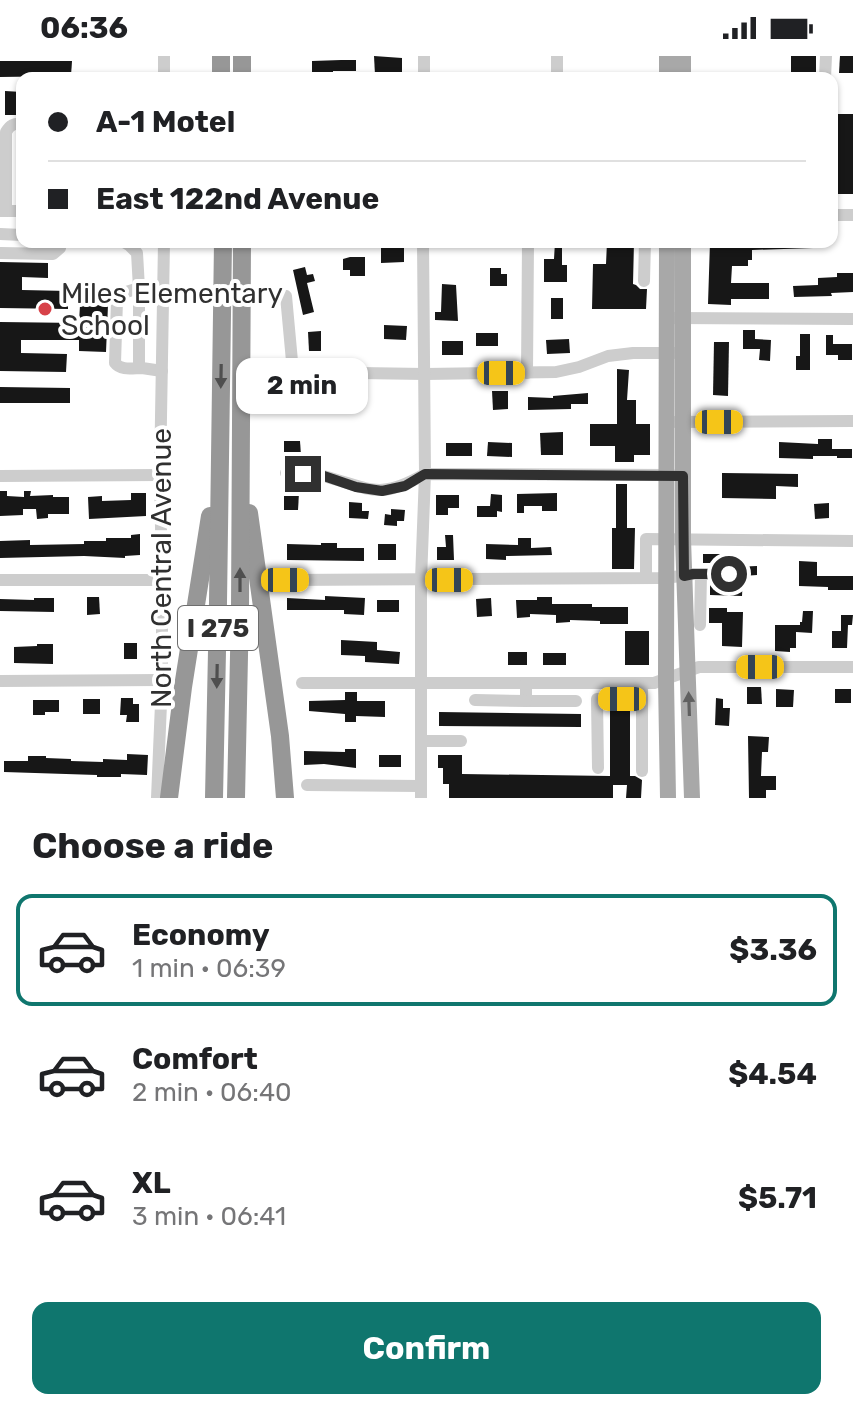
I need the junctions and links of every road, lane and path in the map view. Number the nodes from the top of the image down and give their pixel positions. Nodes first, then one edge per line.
1 (16, 124) edge
2 (3, 211) edge
3 (60, 248) edge
4 (132, 248) edge
5 (164, 248) edge
6 (223, 248) edge
7 (242, 248) edge
8 (423, 248) edge
9 (528, 248) edge
10 (645, 248) edge
11 (667, 248) edge
12 (682, 248) edge
13 (0, 253) edge
14 (644, 281) dead end
15 (139, 288) junction
16 (163, 290) junction
17 (286, 296) dead end
18 (675, 318) junction
19 (853, 319) edge
20 (675, 353) junction
21 (142, 368) junction
22 (162, 371) junction
23 (527, 373) junction
24 (425, 374) junction
25 (853, 421) edge
26 (675, 422) junction
27 (219, 458) junction
28 (241, 467) junction
29 (286, 473) dead end
30 (425, 474) junction
31 (160, 475) junction
32 (0, 476) edge
33 (675, 476) junction
34 (674, 539) junction
35 (853, 541) edge
36 (701, 574) junction
37 (729, 574) dead end
38 (684, 576) junction
39 (646, 578) junction
40 (666, 578) junction
41 (0, 580) edge
42 (162, 580) junction
43 (285, 580) dead end
44 (421, 580) junction
45 (700, 625) dead end
46 (853, 667) edge
47 (687, 671) junction
48 (162, 680) junction
49 (666, 680) junction
50 (0, 681) edge
51 (421, 682) junction
52 (302, 683) dead end
53 (526, 683) junction
54 (622, 683) junction
55 (642, 683) junction
56 (622, 699) junction
57 (642, 699) junction
58 (475, 700) dead end
59 (526, 701) junction
60 (576, 701) dead end
61 (642, 736) junction
62 (666, 736) junction
63 (421, 741) junction
64 (461, 741) dead end
65 (598, 768) dead end
66 (642, 771) dead end
67 (307, 785) dead end
68 (420, 792) edge
69 (157, 798) edge
70 (169, 798) edge
71 (214, 798) edge
72 (236, 798) edge
73 (285, 798) edge
74 (668, 798) edge
75 (692, 798) edge

1 - 2 street
3 - 13 street
4 - 15 street
5 - 16 street, North Central Avenue
6 -> 27 highway, I 275
7 - 28 highway, I 275
8 - 24 street
9 - 23 street
10 - 11 street
10 - 14 street
11 - 18 main road
12 - 18 main road
15 - 16 street
15 - 21 street
15 - 21 street
16 - 22 street, North Central Avenue
17 - 24 street
18 - 19 street
18 - 20 main road
20 - 23 street
20 - 26 main road
21 - 22 street
22 - 31 street, North Central Avenue
23 - 24 street
24 - 30 street
25 - 26 street
26 - 33 main road
27 - 70 highway
27 -> 71 highway, I 275
72 -> 28 highway, I 275
28 - 73 highway
29 - 30 street
30 - 33 street
30 - 44 street
31 - 32 street
31 - 42 street, North Central Avenue
33 - 34 main road
34 - 35 street
34 - 38 main road
34 - 39 street
34 - 40 main road
36 - 37 street
36 - 38 street
36 - 45 street
38 - 40 street
38 - 47 main road
39 - 40 street
39 - 44 street
40 - 49 main road
41 - 42 street
42 - 48 street, North Central Avenue
43 - 44 street
44 - 51 street
46 - 47 street
47 - 49 street
75 -> 47 main road
48 - 50 street
48 - 69 street, North Central Avenue
49 - 55 street
49 - 62 main road
51 - 52 street
51 - 53 street
51 - 63 street
53 - 54 street
53 - 59 street
54 - 55 street
54 - 56 street
55 - 57 street
56 - 57 street
56 - 65 street
57 - 61 street
58 - 59 street
59 - 60 street
61 - 62 street
61 - 66 street
62 - 74 main road
63 - 64 street
63 - 68 street
67 - 68 street

